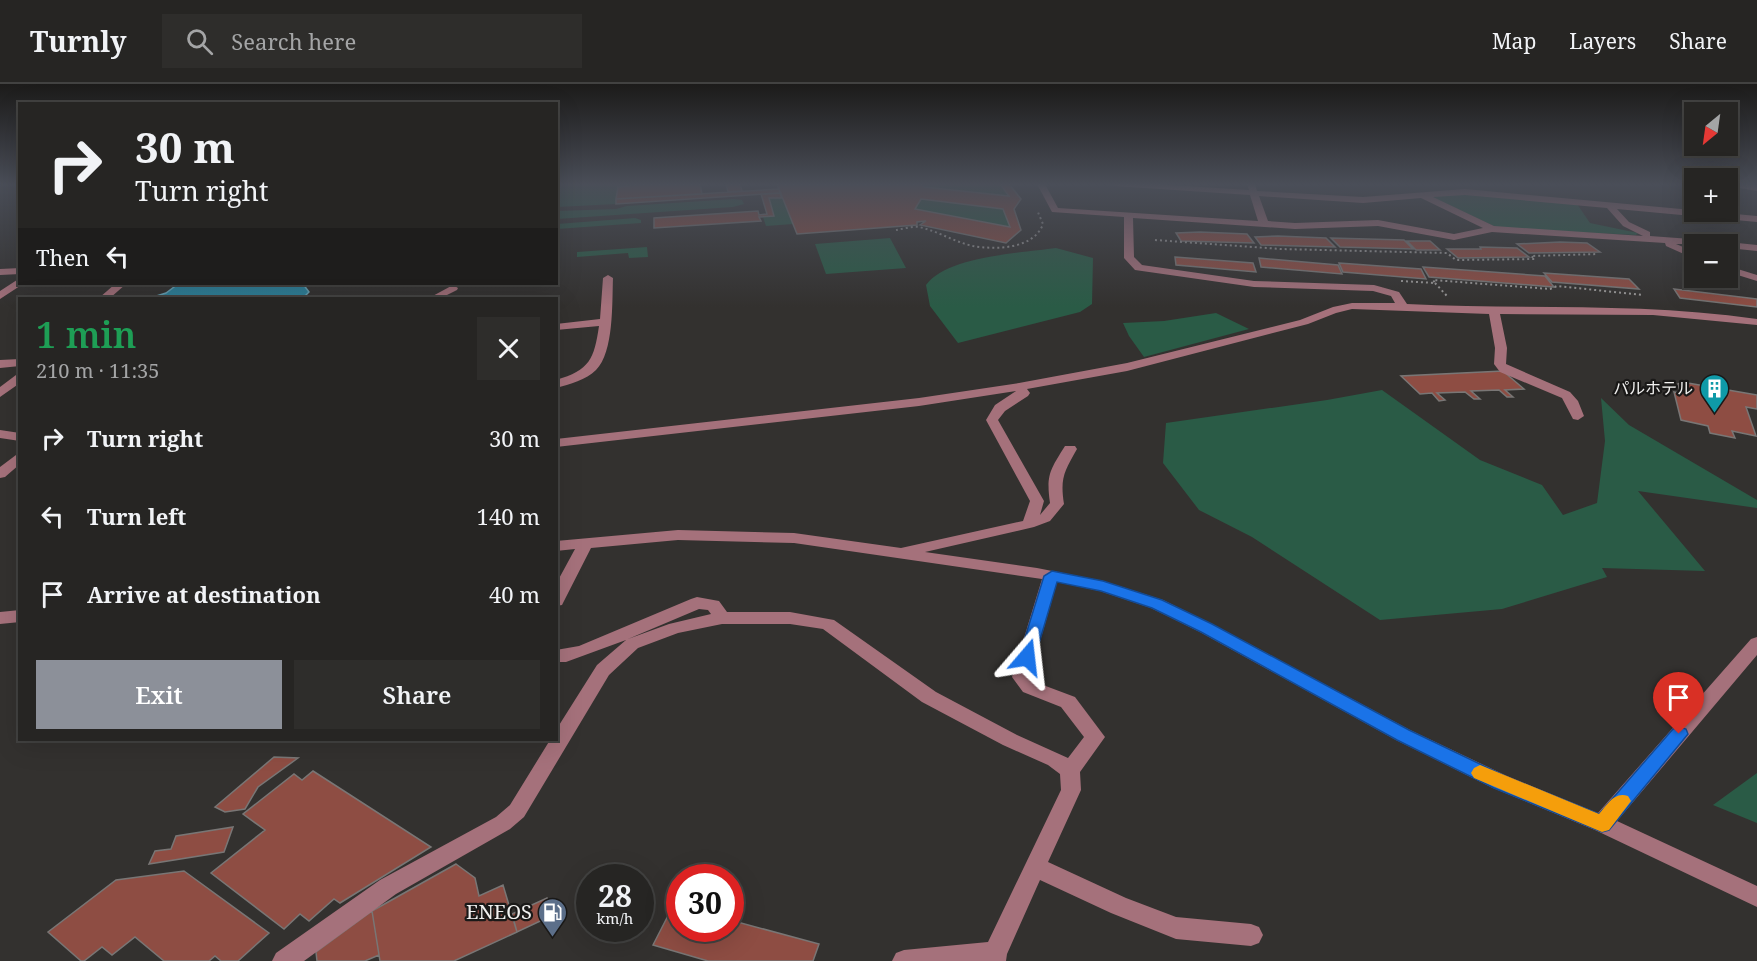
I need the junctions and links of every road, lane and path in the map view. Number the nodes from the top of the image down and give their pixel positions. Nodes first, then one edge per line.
1 (1042, 225) edge
2 (1128, 225) edge
3 (1278, 225) edge
4 (1325, 225) edge
5 (1388, 225) edge
6 (1484, 225) edge
7 (1628, 225) edge
8 (1492, 229) junction
9 (896, 230) dead end
10 (1657, 238) junction
11 (1155, 240) dead end
12 (1684, 241) edge
13 (1738, 247) edge
14 (1757, 248) edge
15 (1684, 251) edge
16 (1598, 254) dead end
17 (0, 272) edge
18 (18, 272) edge
19 (1738, 272) edge
20 (608, 278) dead end
21 (1757, 278) edge
22 (18, 282) edge
23 (1434, 283) dead end
24 (120, 285) edge
25 (453, 288) dead end
26 (1443, 293) dead end
27 (0, 296) edge
28 (105, 297) edge
29 (436, 297) edge
30 (1404, 308) junction
31 (1494, 310) junction
32 (605, 322) junction
33 (1757, 322) edge
34 (558, 327) edge
35 (18, 362) edge
36 (0, 364) edge
37 (17, 380) edge
38 (558, 383) edge
39 (1019, 387) junction
40 (0, 393) edge
41 (1578, 416) dead end
42 (0, 434) edge
43 (18, 437) edge
44 (558, 443) edge
45 (1070, 449) dead end
46 (18, 458) edge
47 (0, 474) edge
48 (1029, 524) junction
49 (586, 542) junction
50 (558, 546) edge
51 (897, 553) junction
52 (1052, 576) junction
53 (558, 597) edge
54 (18, 616) edge
55 (0, 618) edge
56 (722, 618) junction
57 (1757, 643) edge
58 (558, 656) edge
59 (1070, 770) junction
60 (1602, 824) junction
61 (1036, 867) junction
62 (1757, 897) edge
63 (1251, 935) dead end
64 (994, 957) edge
65 (284, 961) edge
66 (904, 961) edge

1 - 9 path
2 - 30 street
3 - 4 street
5 - 8 street
6 - 8 street
7 - 10 street
8 - 10 street
10 - 12 street
10 - 15 street
11 - 16 path
13 - 14 street
17 - 18 street
19 - 21 street
20 - 32 street
22 - 27 street
23 - 26 path
24 - 28 street
25 - 29 street
30 - 31 street
30 - 39 street
31 - 33 street
31 - 41 street
32 - 34 street
32 - 38 street
35 - 36 street
37 - 40 street
39 - 44 street
39 - 48 street
42 - 43 street
45 - 48 street
46 - 47 street
48 - 51 street
49 - 50 street
49 - 51 street
49 - 53 street
51 - 52 street
52 - 59 street
52 - 60 street
54 - 55 street
56 - 58 street
56 - 59 street
56 - 65 street
57 - 60 street
59 - 61 street
60 - 62 street
61 - 63 street
61 - 64 street
64 - 66 street

